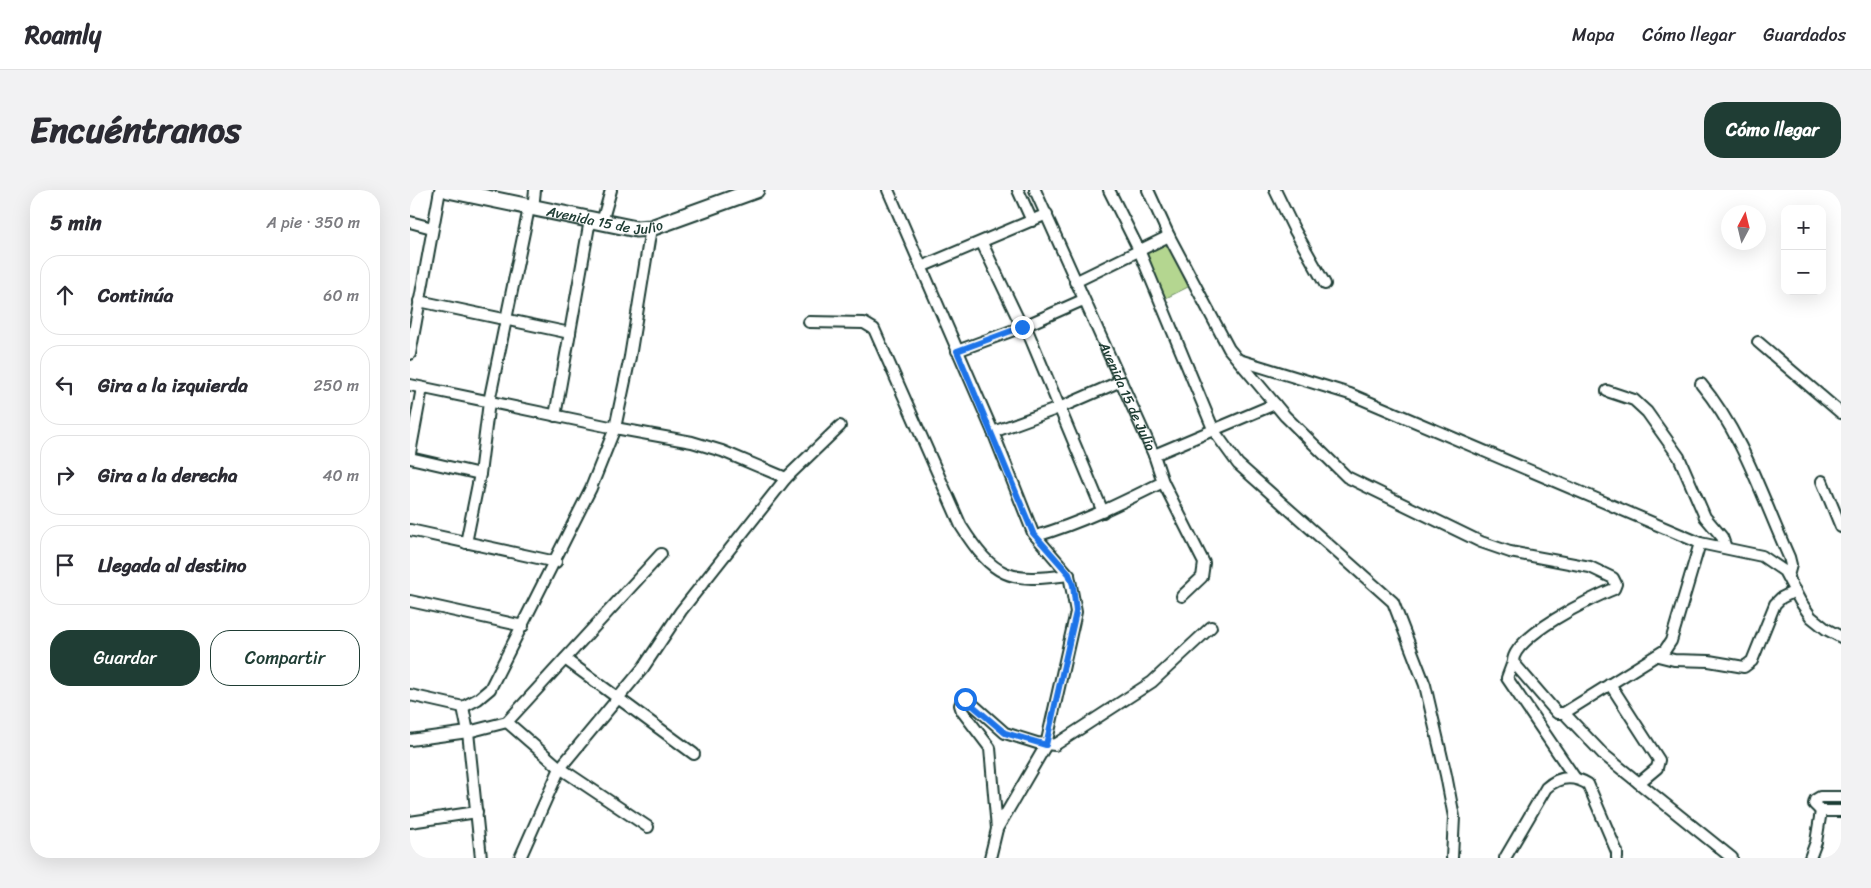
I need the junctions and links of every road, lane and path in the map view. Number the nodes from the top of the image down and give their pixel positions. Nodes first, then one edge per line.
1 (440, 190) edge
2 (448, 190) edge
3 (535, 190) edge
4 (610, 190) edge
5 (756, 190) edge
6 (888, 190) edge
7 (1018, 190) edge
8 (1035, 190) edge
9 (1109, 190) edge
10 (1148, 190) edge
11 (1275, 190) edge
12 (531, 208) junction
13 (1047, 214) junction
14 (596, 221) junction
15 (1032, 221) junction
16 (410, 222) edge
17 (432, 228) junction
18 (651, 228) junction
19 (1169, 236) junction
20 (982, 243) junction
21 (1139, 250) junction
22 (921, 267) junction
23 (1075, 282) junction
24 (1325, 284) dead end
25 (1083, 300) junction
26 (419, 301) junction
27 (505, 319) junction
28 (809, 322) dead end
29 (1023, 326) junction
30 (570, 333) junction
31 (1758, 342) dead end
32 (957, 351) junction
33 (410, 354) edge
34 (1238, 360) junction
35 (1121, 380) junction
36 (1701, 384) dead end
37 (410, 385) edge
38 (422, 388) junction
39 (1607, 391) dead end
40 (489, 402) junction
41 (1275, 404) junction
42 (1059, 408) junction
43 (1841, 412) edge
44 (555, 416) junction
45 (840, 426) dead end
46 (615, 428) junction
47 (1214, 431) junction
48 (993, 432) junction
49 (410, 453) edge
50 (1154, 455) junction
51 (410, 458) edge
52 (480, 474) junction
53 (786, 478) junction
54 (1822, 481) dead end
55 (1163, 482) junction
56 (1103, 512) junction
57 (1841, 527) edge
58 (410, 530) edge
59 (1036, 536) junction
60 (466, 543) junction
61 (1700, 543) junction
62 (1726, 548) junction
63 (662, 554) dead end
64 (556, 562) junction
65 (1069, 574) junction
66 (1788, 576) junction
67 (1795, 591) junction
68 (1182, 596) dead end
69 (410, 601) edge
70 (522, 626) junction
71 (1211, 627) dead end
72 (1841, 637) edge
73 (1658, 656) junction
74 (565, 659) junction
75 (1513, 662) junction
76 (1610, 684) junction
77 (410, 695) edge
78 (618, 697) junction
79 (463, 708) junction
80 (1564, 713) junction
81 (507, 722) junction
82 (468, 732) junction
83 (410, 740) edge
84 (1046, 745) junction
85 (694, 754) dead end
86 (560, 768) junction
87 (1575, 778) junction
88 (1640, 783) junction
89 (1841, 796) edge
90 (1821, 810) junction
91 (1841, 811) edge
92 (477, 812) junction
93 (410, 822) edge
94 (648, 827) dead end
95 (997, 829) junction
96 (481, 858) edge
97 (520, 858) edge
98 (990, 858) edge
99 (1452, 858) edge
100 (1505, 858) edge
101 (1617, 858) edge
102 (1732, 858) edge
103 (1810, 858) edge

1 - 17 street
2 - 12 street, Avenida 15 de Julio
3 - 12 street
4 - 14 street
5 - 18 street, Avenida 15 de Julio
6 - 22 street
7 - 15 street
8 - 13 street, Avenida 15 de Julio
9 - 21 street
10 - 19 street
11 - 24 street
12 - 14 street, Avenida 15 de Julio
12 - 27 street
13 - 15 street
13 - 23 street, Avenida 15 de Julio
14 - 18 street, Avenida 15 de Julio
14 - 30 street
15 - 20 street
16 - 17 street
17 - 26 street
18 - 46 street
19 - 21 street
19 - 34 street
20 - 22 street
20 - 29 street
21 - 23 street
21 - 47 street
22 - 32 street
23 - 25 street, Avenida 15 de Julio
25 - 29 street
25 - 35 street, Avenida 15 de Julio
26 - 27 street
26 - 33 street
27 - 30 street
27 - 40 street
28 - 65 street
29 - 32 street
29 - 42 street
30 - 44 street
31 - 43 street
32 - 48 street
34 - 41 street
34 - 61 street
35 - 42 street
35 - 50 street, Avenida 15 de Julio
36 - 66 street
37 - 38 street
38 - 40 street
38 - 49 street
39 - 62 street
40 - 44 street
40 - 52 street
41 - 47 street
41 - 75 street
42 - 48 street
42 - 56 street
44 - 46 street
45 - 53 street
46 - 53 street
46 - 64 street
47 - 50 street
47 - 99 street
48 - 59 street
50 - 55 street, Avenida 15 de Julio
51 - 52 street
52 - 60 street
53 - 78 street
54 - 57 street
55 - 56 street
55 - 68 street, Avenida 15 de Julio
56 - 59 street
58 - 60 street
59 - 65 street
60 - 64 street
61 - 62 street
61 - 73 street
62 - 66 street
63 - 74 street
64 - 70 street
65 - 84 street
66 - 67 street
67 - 72 street
67 - 73 street
69 - 70 street
70 - 79 street
71 - 84 street
73 - 76 street
74 - 78 street
74 - 81 street
75 - 80 street
75 - 87 street
76 - 80 street
76 - 88 street
77 - 79 street
78 - 85 street
78 - 86 street
79 - 82 street
80 - 88 street
81 - 82 street
81 - 86 street
82 - 83 street
82 - 92 street
84 - 95 street
84 - 95 street
86 - 94 street
86 - 97 street
87 - 100 street
87 - 101 street
88 - 102 street
89 - 90 street
90 - 91 street
90 - 103 street
92 - 93 street
92 - 96 street
95 - 98 street

